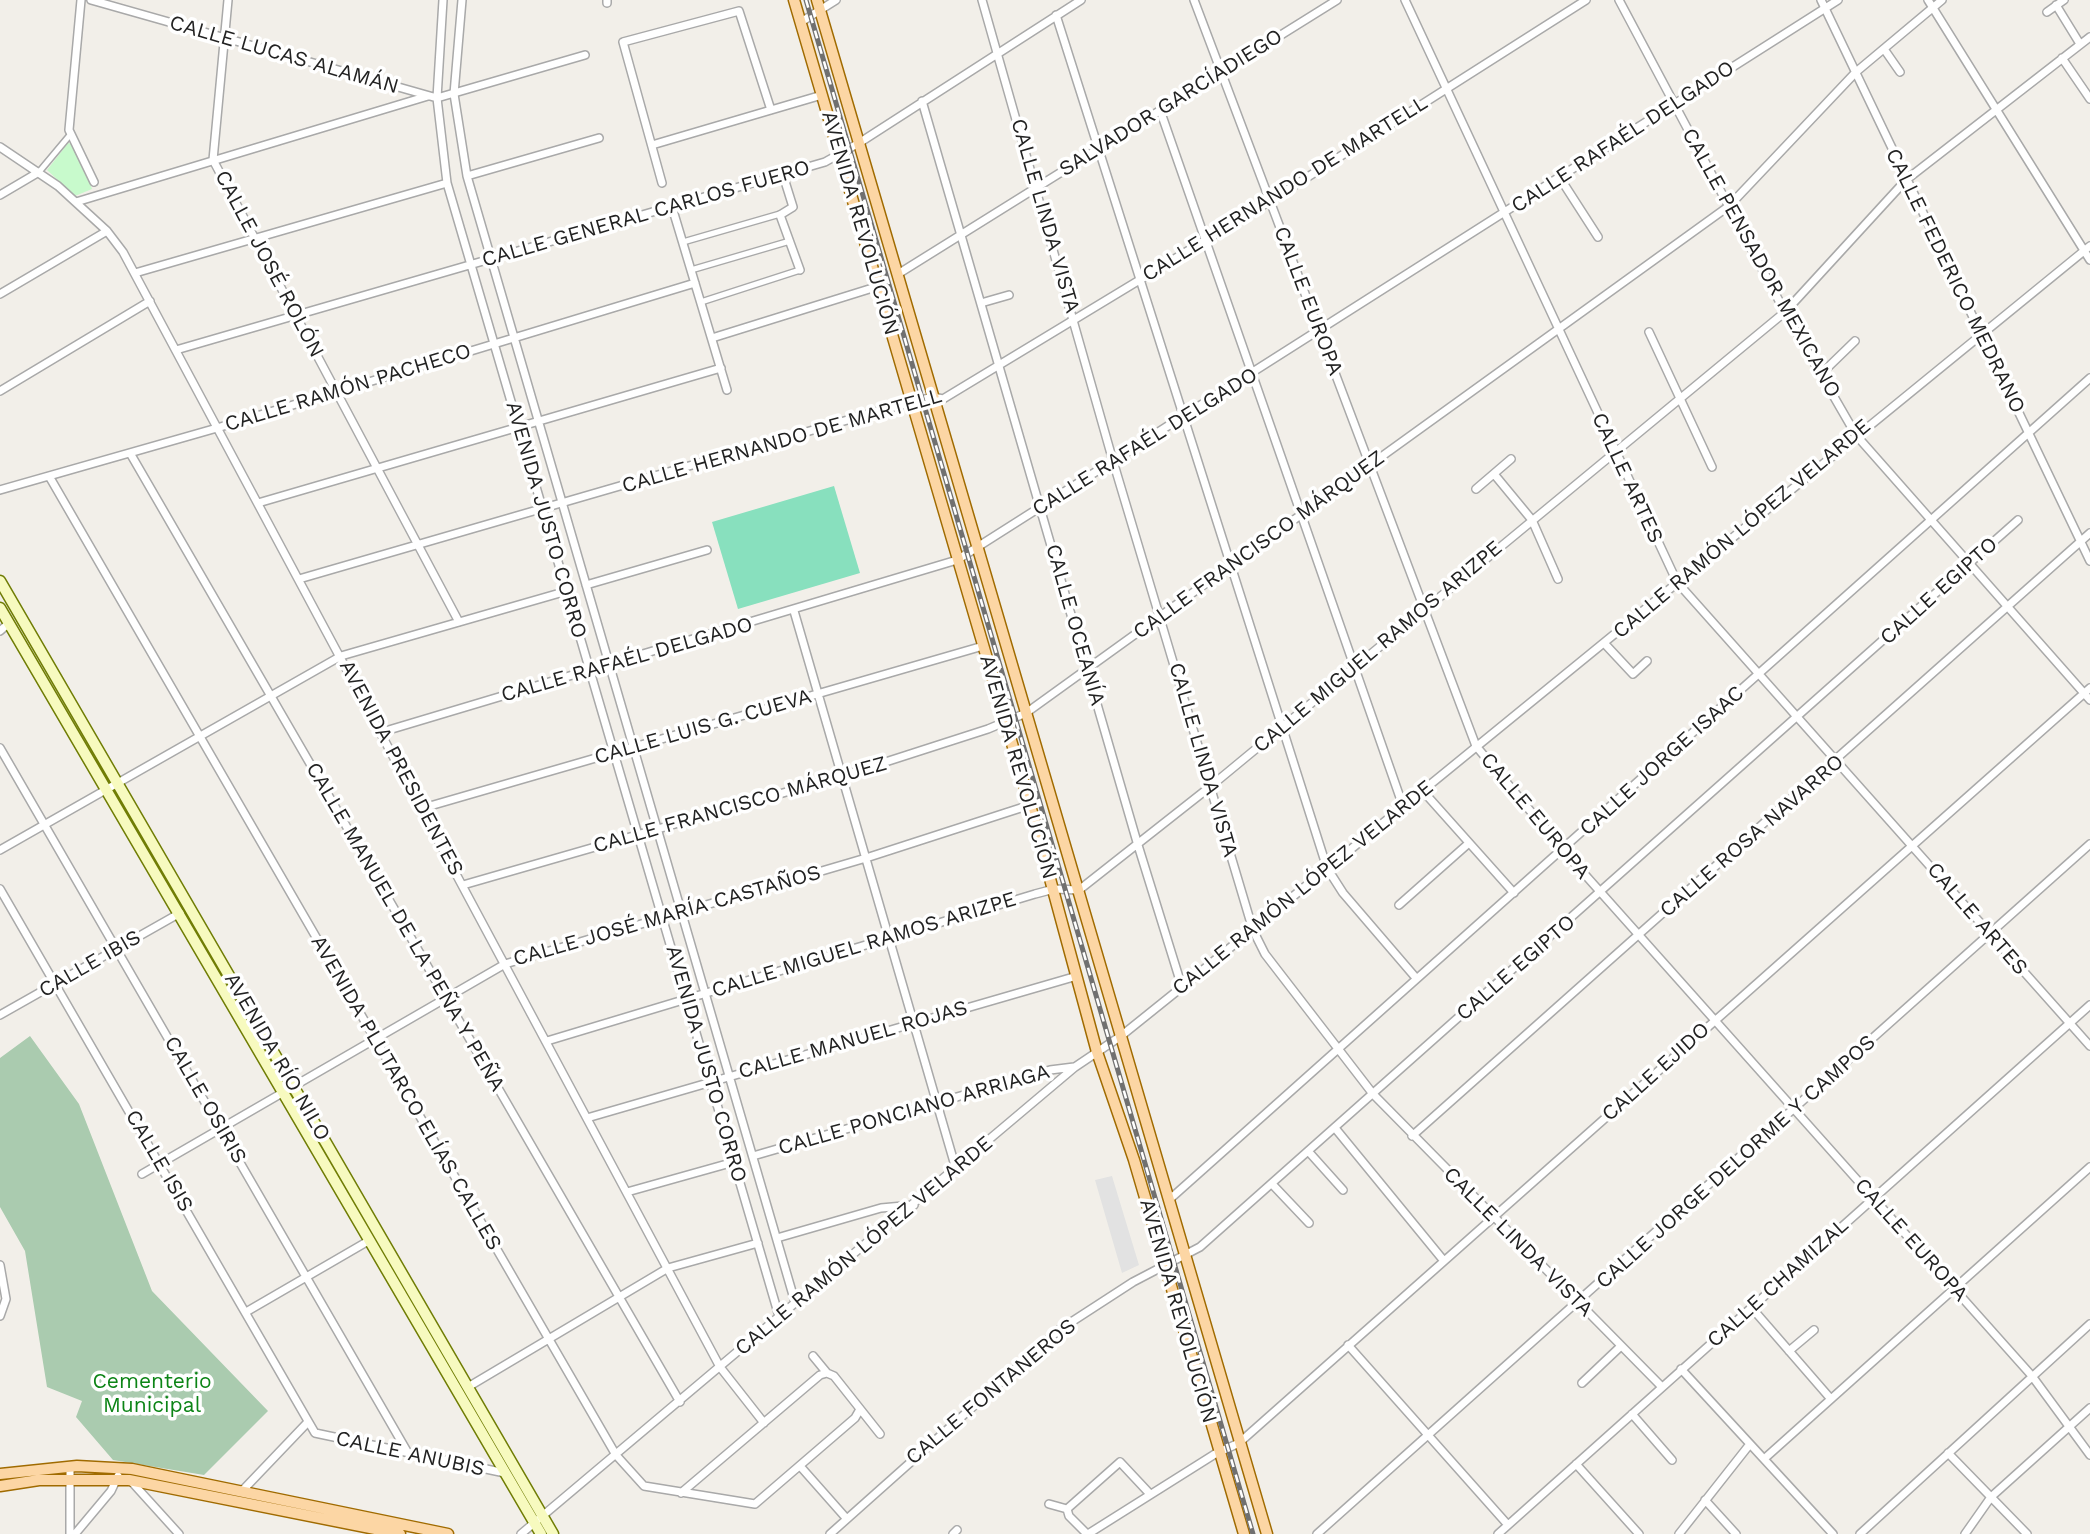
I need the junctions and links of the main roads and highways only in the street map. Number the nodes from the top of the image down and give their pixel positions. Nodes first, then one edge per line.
1 (794, 0) edge
2 (819, 5) edge
3 (0, 581) edge
4 (0, 608) edge
5 (4, 627) edge
6 (112, 785) junction
7 (288, 1088) junction
8 (0, 1474) edge
9 (123, 1474) junction
10 (0, 1486) edge
11 (538, 1519) junction
12 (400, 1534) edge
13 (449, 1534) edge
14 (541, 1534) edge
15 (553, 1534) edge
16 (1244, 1534) edge
17 (1267, 1534) edge

1 - 16 main road, AVENIDA REVOLUCIÓN
2 - 17 main road, AVENIDA REVOLUCIÓN
3 - 6 main road, AVENIDA RÍO NILO
4 - 5 main road, AVENIDA RÍO NILO
5 - 6 main road, AVENIDA RÍO NILO
6 - 7 main road, AVENIDA RÍO NILO
6 - 7 main road, AVENIDA RÍO NILO
7 - 11 main road, AVENIDA RÍO NILO
7 - 11 main road, AVENIDA RÍO NILO
8 - 9 main road
9 - 10 main road
9 - 12 main road
9 - 13 main road
11 - 14 main road, AVENIDA RÍO NILO
11 - 15 main road, AVENIDA RÍO NILO

